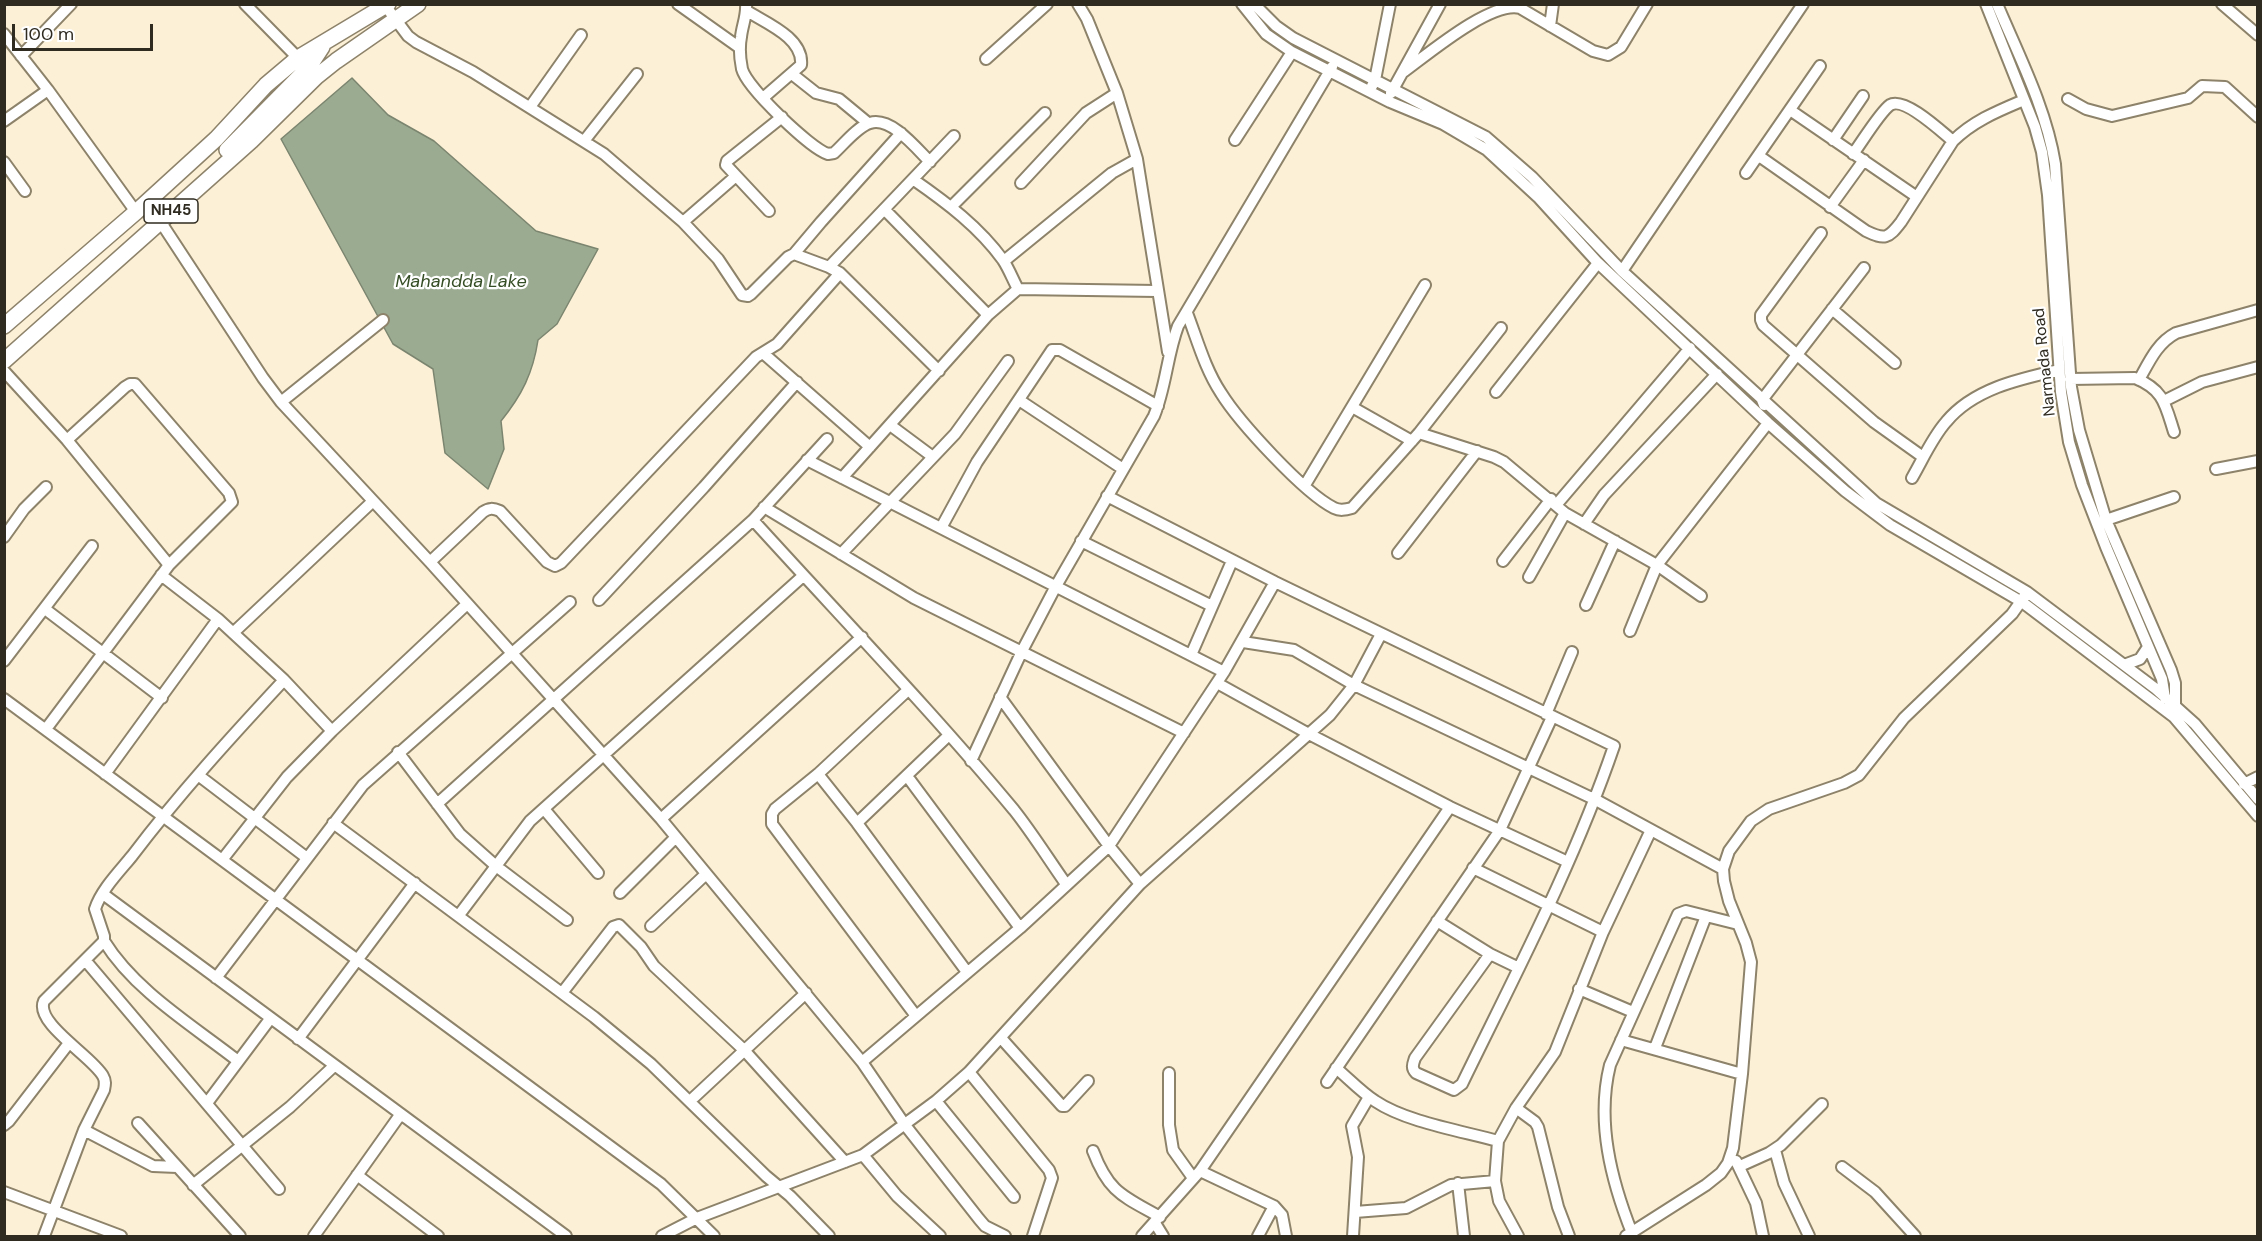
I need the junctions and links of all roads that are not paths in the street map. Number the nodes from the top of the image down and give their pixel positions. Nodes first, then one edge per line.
1 (71, 4) edge
2 (245, 4) edge
3 (418, 4) edge
4 (678, 4) edge
5 (1047, 4) edge
6 (1078, 4) edge
7 (1242, 4) edge
8 (1254, 4) edge
9 (1390, 4) edge
10 (1440, 4) edge
11 (1553, 4) edge
12 (1647, 4) edge
13 (1803, 4) edge
14 (1986, 4) edge
15 (1997, 4) edge
16 (2222, 4) edge
17 (386, 5) edge
18 (747, 8) edge
19 (396, 19) junction
20 (1550, 26) junction
21 (4, 34) edge
22 (581, 35) dead end
23 (2258, 35) edge
24 (740, 48) junction
25 (1292, 52) junction
26 (21, 56) junction
27 (986, 59) dead end
28 (1335, 60) junction
29 (336, 61) junction
30 (303, 62) junction
31 (1820, 66) dead end
32 (1331, 72) junction
33 (1402, 73) junction
34 (637, 74) dead end
35 (792, 74) junction
36 (1375, 80) junction
37 (1393, 89) junction
38 (48, 90) junction
39 (1369, 92) junction
40 (1117, 93) junction
41 (1863, 96) dead end
42 (763, 98) junction
43 (2068, 99) dead end
44 (1387, 100) junction
45 (2024, 100) junction
46 (530, 107) junction
47 (1790, 110) junction
48 (1045, 113) dead end
49 (782, 117) junction
50 (2258, 117) edge
51 (4, 121) edge
52 (868, 123) junction
53 (901, 133) junction
54 (954, 136) dead end
55 (1236, 140) dead end
56 (1833, 140) junction
57 (584, 141) junction
58 (1953, 141) junction
59 (1854, 154) junction
60 (1759, 156) junction
61 (1137, 159) junction
62 (1864, 160) junction
63 (4, 162) edge
64 (930, 162) junction
65 (1746, 173) dead end
66 (736, 176) junction
67 (914, 180) junction
68 (1021, 183) dead end
69 (25, 191) dead end
70 (1917, 197) junction
71 (952, 206) junction
72 (1830, 207) junction
73 (885, 210) junction
74 (769, 211) dead end
75 (136, 212) junction
76 (160, 221) junction
77 (683, 222) junction
78 (1821, 233) dead end
79 (794, 254) junction
80 (1004, 261) junction
81 (1598, 263) junction
82 (829, 267) junction
83 (1864, 268) dead end
84 (1622, 271) junction
85 (840, 273) junction
86 (1425, 285) dead end
87 (1018, 289) junction
88 (1157, 291) junction
89 (1832, 309) junction
90 (2258, 310) edge
91 (1187, 313) junction
92 (988, 315) junction
93 (383, 320) dead end
94 (4, 326) edge
95 (1501, 328) dead end
96 (1690, 348) junction
97 (4, 349) edge
98 (764, 353) junction
99 (1798, 354) junction
100 (1168, 355) junction
101 (4, 361) edge
102 (1008, 361) dead end
103 (1895, 363) dead end
104 (2258, 367) edge
105 (2059, 370) junction
106 (4, 371) edge
107 (939, 371) junction
108 (1717, 374) junction
109 (2070, 379) junction
110 (2139, 380) junction
111 (797, 382) junction
112 (1496, 392) dead end
113 (1019, 400) junction
114 (1762, 400) junction
115 (2164, 401) junction
116 (281, 402) junction
117 (1158, 406) junction
118 (1352, 407) junction
119 (1768, 423) junction
120 (890, 425) junction
121 (2174, 432) dead end
122 (1415, 437) junction
123 (827, 439) dead end
124 (67, 440) junction
125 (870, 447) junction
126 (1477, 451) junction
127 (933, 457) junction
128 (1923, 457) junction
129 (807, 460) junction
130 (2258, 462) edge
131 (1123, 469) junction
132 (2216, 469) dead end
133 (842, 478) junction
134 (1912, 478) dead end
135 (1305, 485) junction
136 (46, 487) dead end
137 (1107, 496) junction
138 (2174, 497) dead end
139 (372, 502) junction
140 (889, 502) junction
141 (1554, 502) junction
142 (764, 507) junction
143 (1565, 513) junction
144 (753, 519) junction
145 (2106, 520) junction
146 (1584, 524) junction
147 (941, 528) junction
148 (4, 537) edge
149 (1082, 541) junction
150 (1615, 542) junction
151 (92, 546) dead end
152 (1398, 553) dead end
153 (841, 554) junction
154 (1232, 561) junction
155 (1503, 561) dead end
156 (430, 562) junction
157 (169, 565) junction
158 (1657, 565) junction
159 (161, 575) junction
160 (803, 576) junction
161 (1529, 578) dead end
162 (1275, 582) junction
163 (1056, 585) junction
164 (1701, 596) dead end
165 (2025, 597) junction
166 (599, 600) dead end
167 (570, 602) dead end
168 (466, 605) junction
169 (1586, 605) dead end
170 (1212, 606) junction
171 (45, 609) junction
172 (218, 619) junction
173 (1630, 631) dead end
174 (233, 633) junction
175 (1381, 634) junction
176 (862, 637) junction
177 (1243, 642) junction
178 (2148, 647) junction
179 (103, 651) junction
180 (1022, 651) junction
181 (1572, 652) dead end
182 (513, 654) junction
183 (1191, 655) junction
184 (4, 661) edge
185 (2124, 665) junction
186 (1224, 672) junction
187 (284, 680) junction
188 (1217, 683) junction
189 (1354, 685) junction
190 (908, 690) junction
191 (162, 698) junction
192 (1000, 698) junction
193 (2165, 698) junction
194 (4, 699) edge
195 (553, 699) junction
196 (2171, 711) junction
197 (1549, 716) junction
198 (46, 729) junction
199 (332, 731) junction
200 (1184, 733) junction
201 (1309, 734) junction
202 (949, 735) junction
203 (398, 752) junction
204 (603, 755) junction
205 (971, 761) junction
206 (1530, 769) junction
207 (105, 774) junction
208 (818, 774) junction
209 (198, 775) junction
210 (907, 776) junction
211 (2258, 777) edge
212 (2244, 784) junction
213 (2258, 799) edge
214 (1596, 800) junction
215 (437, 804) junction
216 (1450, 807) junction
217 (543, 809) junction
218 (163, 816) junction
219 (2258, 816) edge
220 (253, 818) junction
221 (661, 819) junction
222 (333, 823) junction
223 (857, 823) junction
224 (1500, 830) junction
225 (1651, 830) junction
226 (676, 837) junction
227 (1109, 846) junction
228 (307, 858) junction
229 (222, 860) junction
230 (1568, 861) junction
231 (496, 866) junction
232 (1473, 868) junction
233 (1723, 869) junction
234 (598, 873) dead end
235 (706, 874) junction
236 (415, 883) junction
237 (1140, 884) junction
238 (1066, 885) junction
239 (620, 893) dead end
240 (103, 894) junction
241 (275, 899) junction
242 (1547, 906) junction
243 (459, 915) junction
244 (1706, 916) junction
245 (567, 920) dead end
246 (1437, 921) junction
247 (1738, 924) junction
248 (651, 926) dead end
249 (1020, 928) junction
250 (1603, 932) junction
251 (104, 941) junction
252 (1490, 954) junction
253 (85, 960) junction
254 (357, 960) junction
255 (1519, 968) junction
256 (967, 972) junction
257 (216, 978) junction
258 (1579, 989) junction
259 (562, 993) junction
260 (806, 993) junction
261 (1633, 1012) junction
262 (916, 1016) junction
263 (270, 1019) junction
264 (1001, 1038) junction
265 (298, 1039) junction
266 (1621, 1040) junction
267 (69, 1043) junction
268 (1655, 1048) junction
269 (744, 1050) junction
270 (238, 1061) junction
271 (862, 1062) junction
272 (334, 1066) junction
273 (1336, 1068) junction
274 (969, 1072) junction
275 (1169, 1073) dead end
276 (1742, 1074) junction
277 (1088, 1081) dead end
278 (1327, 1082) dead end
279 (1369, 1097) junction
280 (690, 1101) junction
281 (936, 1101) junction
282 (207, 1103) junction
283 (1822, 1104) dead end
284 (1516, 1108) junction
285 (400, 1115) junction
286 (138, 1123) dead end
287 (4, 1125) edge
288 (905, 1125) junction
289 (84, 1130) junction
290 (1498, 1140) junction
291 (243, 1146) junction
292 (1774, 1150) junction
293 (1093, 1152) dead end
294 (1731, 1154) junction
295 (863, 1155) junction
296 (845, 1162) junction
297 (1740, 1166) junction
298 (177, 1167) junction
299 (1842, 1167) dead end
300 (357, 1175) junction
301 (1197, 1175) junction
302 (1495, 1181) junction
303 (1458, 1183) junction
304 (193, 1185) junction
305 (779, 1187) junction
306 (279, 1189) dead end
307 (4, 1192) edge
308 (1014, 1197) dead end
309 (1274, 1206) junction
310 (53, 1209) junction
311 (1355, 1212) junction
312 (697, 1218) junction
313 (1158, 1220) junction
314 (1629, 1234) edge
315 (44, 1236) edge
316 (121, 1236) edge
317 (240, 1236) edge
318 (314, 1236) edge
319 (438, 1236) edge
320 (566, 1236) edge
321 (662, 1236) edge
322 (714, 1236) edge
323 (829, 1236) edge
324 (940, 1236) edge
325 (1005, 1236) edge
326 (1033, 1236) edge
327 (1142, 1236) edge
328 (1163, 1236) edge
329 (1258, 1236) edge
330 (1286, 1236) edge
331 (1353, 1236) edge
332 (1464, 1236) edge
333 (1518, 1236) edge
334 (1569, 1236) edge
335 (1763, 1236) edge
336 (1809, 1236) edge
337 (1915, 1236) edge

1 - 26 street
2 - 30 street
3 - 19 highway, NH45
4 - 24 street
5 - 27 street
6 - 40 street
7 - 25 street
8 - 28 street
9 - 36 street
10 - 33 street
11 - 20 street
12 - 20 street
13 - 84 street
14 - 45 street, Narmada Road
15 - 109 street
16 - 23 street
17 - 19 street
17 - 30 highway, NH45
18 - 24 street
18 - 35 street
19 - 29 highway, NH45
19 - 46 street
20 - 33 street
21 - 26 street
22 - 46 street
24 - 42 street
25 - 32 street
25 - 55 street
26 - 38 street
28 - 32 street
28 - 36 street
29 - 30 highway
29 - 76 highway, NH45
30 - 75 highway, NH45
30 - 97 highway
31 - 47 street
32 - 39 street
32 - 91 street
33 - 37 street
34 - 57 street
35 - 42 street
35 - 52 street
36 - 37 street
36 - 39 street
37 - 44 street
37 - 84 street
38 - 51 street
38 - 75 street
39 - 44 street
40 - 61 street
40 - 68 street
41 - 56 street
42 - 49 street
43 - 50 street
44 - 81 street
45 - 58 street
45 - 105 street, Narmada Road
46 - 57 street
47 - 56 street
47 - 60 street
48 - 71 street
49 - 52 street
49 - 66 street
52 - 53 street
53 - 64 street
53 - 79 street
54 - 64 street
56 - 59 street
57 - 77 street
58 - 59 street
58 - 70 street
59 - 62 street
60 - 65 street
60 - 72 street
61 - 80 street
61 - 88 street
62 - 70 street
62 - 72 street
63 - 69 street
64 - 67 street
66 - 74 street
66 - 77 street
67 - 71 street
67 - 73 street
70 - 72 street
71 - 80 street
73 - 82 street
73 - 92 street
75 - 94 highway, NH45
76 - 101 highway, NH45
76 - 116 street
77 - 79 street
78 - 99 street
79 - 82 street
80 - 87 street
81 - 96 street
81 - 112 street
82 - 85 street
83 - 89 street
84 - 114 street
85 - 98 street
85 - 107 street
86 - 118 street
87 - 88 street
87 - 92 street
88 - 100 street
89 - 99 street
89 - 103 street
90 - 110 street
91 - 100 street
91 - 135 street
92 - 107 street
93 - 116 street
95 - 122 street
96 - 108 street
96 - 141 street
98 - 111 street
98 - 156 street
99 - 114 street
99 - 128 street
100 - 117 street
102 - 127 street
104 - 115 street
105 - 128 street
105 - 178 street, Narmada Road
106 - 124 street
107 - 120 street
108 - 119 street
108 - 146 street
109 - 110 street
109 - 145 street
110 - 115 street
111 - 125 street
111 - 166 street
113 - 117 street
113 - 131 street
113 - 147 street
114 - 119 street
114 - 165 street
115 - 121 street
116 - 139 street
117 - 131 street
118 - 122 street
118 - 135 street
119 - 158 street
119 - 165 street
120 - 125 street
120 - 127 street
122 - 126 street
122 - 135 street
123 - 129 street
124 - 157 street
124 - 157 street
125 - 133 street
126 - 141 street
126 - 152 street
127 - 140 street
128 - 134 street
129 - 133 street
129 - 142 street
130 - 132 street
131 - 137 street
133 - 140 street
136 - 148 street
137 - 149 street
137 - 154 street
138 - 145 street
139 - 156 street
139 - 174 street
140 - 147 street
140 - 153 street
141 - 143 street
141 - 155 street
142 - 144 street
142 - 153 street
143 - 146 street
143 - 161 street
144 - 160 street
144 - 195 street
145 - 196 street
146 - 150 street
147 - 163 street
149 - 163 street
149 - 170 street
150 - 158 street
150 - 169 street
151 - 171 street
153 - 180 street
154 - 162 street
154 - 170 street
156 - 168 street
157 - 159 street
158 - 164 street
158 - 173 street
159 - 172 street
159 - 179 street
160 - 176 street
160 - 204 street
162 - 175 street
162 - 177 street
163 - 180 street
163 - 183 street
165 - 185 street
165 - 196 street
165 - 233 street
167 - 182 street
168 - 182 street
168 - 199 street
170 - 183 street
171 - 179 street
171 - 184 street
172 - 174 street
172 - 191 street
174 - 187 street
175 - 189 street
175 - 197 street
176 - 190 street
176 - 221 street
177 - 186 street
177 - 189 street
178 - 185 street
178 - 193 street, Narmada Road
179 - 191 street
179 - 198 street
180 - 192 street
180 - 200 street
181 - 197 street
182 - 195 street
182 - 203 street
183 - 186 street
185 - 193 street
186 - 188 street
187 - 199 street
187 - 209 street
188 - 200 street
188 - 201 street
189 - 201 street
189 - 206 street
190 - 202 street
190 - 208 street
191 - 207 street
192 - 205 street
192 - 227 street
193 - 196 street, Narmada Road
194 - 198 street
195 - 204 street
195 - 215 street
196 - 212 street
196 - 219 street
197 - 206 street
197 - 214 street
198 - 207 street
199 - 220 street
200 - 227 street
201 - 216 street
201 - 237 street
202 - 205 street
202 - 210 street
203 - 215 street
203 - 222 street
204 - 217 street
204 - 221 street
205 - 238 street
206 - 214 street
206 - 224 street
207 - 218 street
208 - 223 street
208 - 262 street
209 - 218 street
209 - 220 street
210 - 223 street
210 - 249 street
211 - 212 street
212 - 213 street
214 - 225 street
214 - 230 street
215 - 231 street
216 - 224 street
216 - 301 street
217 - 231 street
217 - 234 street
218 - 229 street
218 - 240 street
220 - 228 street
220 - 229 street
221 - 226 street
222 - 228 street
222 - 236 street
223 - 256 street
224 - 230 street
224 - 232 street
225 - 233 street
225 - 250 street
226 - 235 street
226 - 239 street
227 - 237 street
227 - 238 street
228 - 241 street
229 - 241 street
230 - 242 street
231 - 243 street
231 - 245 street
232 - 242 street
232 - 246 street
233 - 247 street
235 - 248 street
235 - 260 street
236 - 243 street
236 - 254 street
237 - 264 street
238 - 249 street
240 - 251 street
240 - 257 street
241 - 254 street
241 - 257 street
242 - 250 street
242 - 255 street
243 - 259 street
244 - 247 street
244 - 261 street
244 - 268 street
246 - 252 street
246 - 273 street
247 - 276 street
249 - 256 street
250 - 258 street
251 - 253 street
251 - 270 street
252 - 255 street
252 - 255 street
253 - 267 street
253 - 282 street
254 - 265 street
254 - 312 street
256 - 262 street
257 - 263 street
258 - 261 street
258 - 284 street
259 - 269 street
259 - 280 street
260 - 269 street
260 - 271 street
261 - 266 street
262 - 271 street
263 - 265 street
263 - 270 street
264 - 274 street
264 - 277 street
265 - 272 street
266 - 268 street
266 - 314 street
267 - 287 street
267 - 289 street
268 - 276 street
269 - 280 street
269 - 296 street
270 - 282 street
271 - 288 street
272 - 285 street
272 - 291 street
273 - 278 street
273 - 279 street
274 - 281 street
274 - 326 street
275 - 301 street
276 - 294 street
279 - 290 street
279 - 311 street
280 - 305 street
281 - 288 street
281 - 308 street
282 - 291 street
283 - 292 street
284 - 290 street
284 - 334 street
285 - 300 street
285 - 320 street
286 - 298 street
288 - 295 street
288 - 325 street
289 - 298 street
289 - 310 street
290 - 302 street
291 - 304 street
291 - 306 street
292 - 297 street
292 - 336 street
293 - 313 street
294 - 297 street
294 - 314 street
295 - 296 street
295 - 324 street
296 - 305 street
297 - 335 street
298 - 304 street
299 - 337 street
300 - 318 street
300 - 319 street
301 - 309 street
301 - 313 street
302 - 303 street
302 - 333 street
303 - 311 street
303 - 332 street
304 - 317 street
305 - 312 street
305 - 323 street
307 - 310 street
309 - 329 street
309 - 330 street
310 - 315 street
310 - 316 street
311 - 331 street
312 - 321 street
312 - 322 street
313 - 327 street
313 - 328 street

